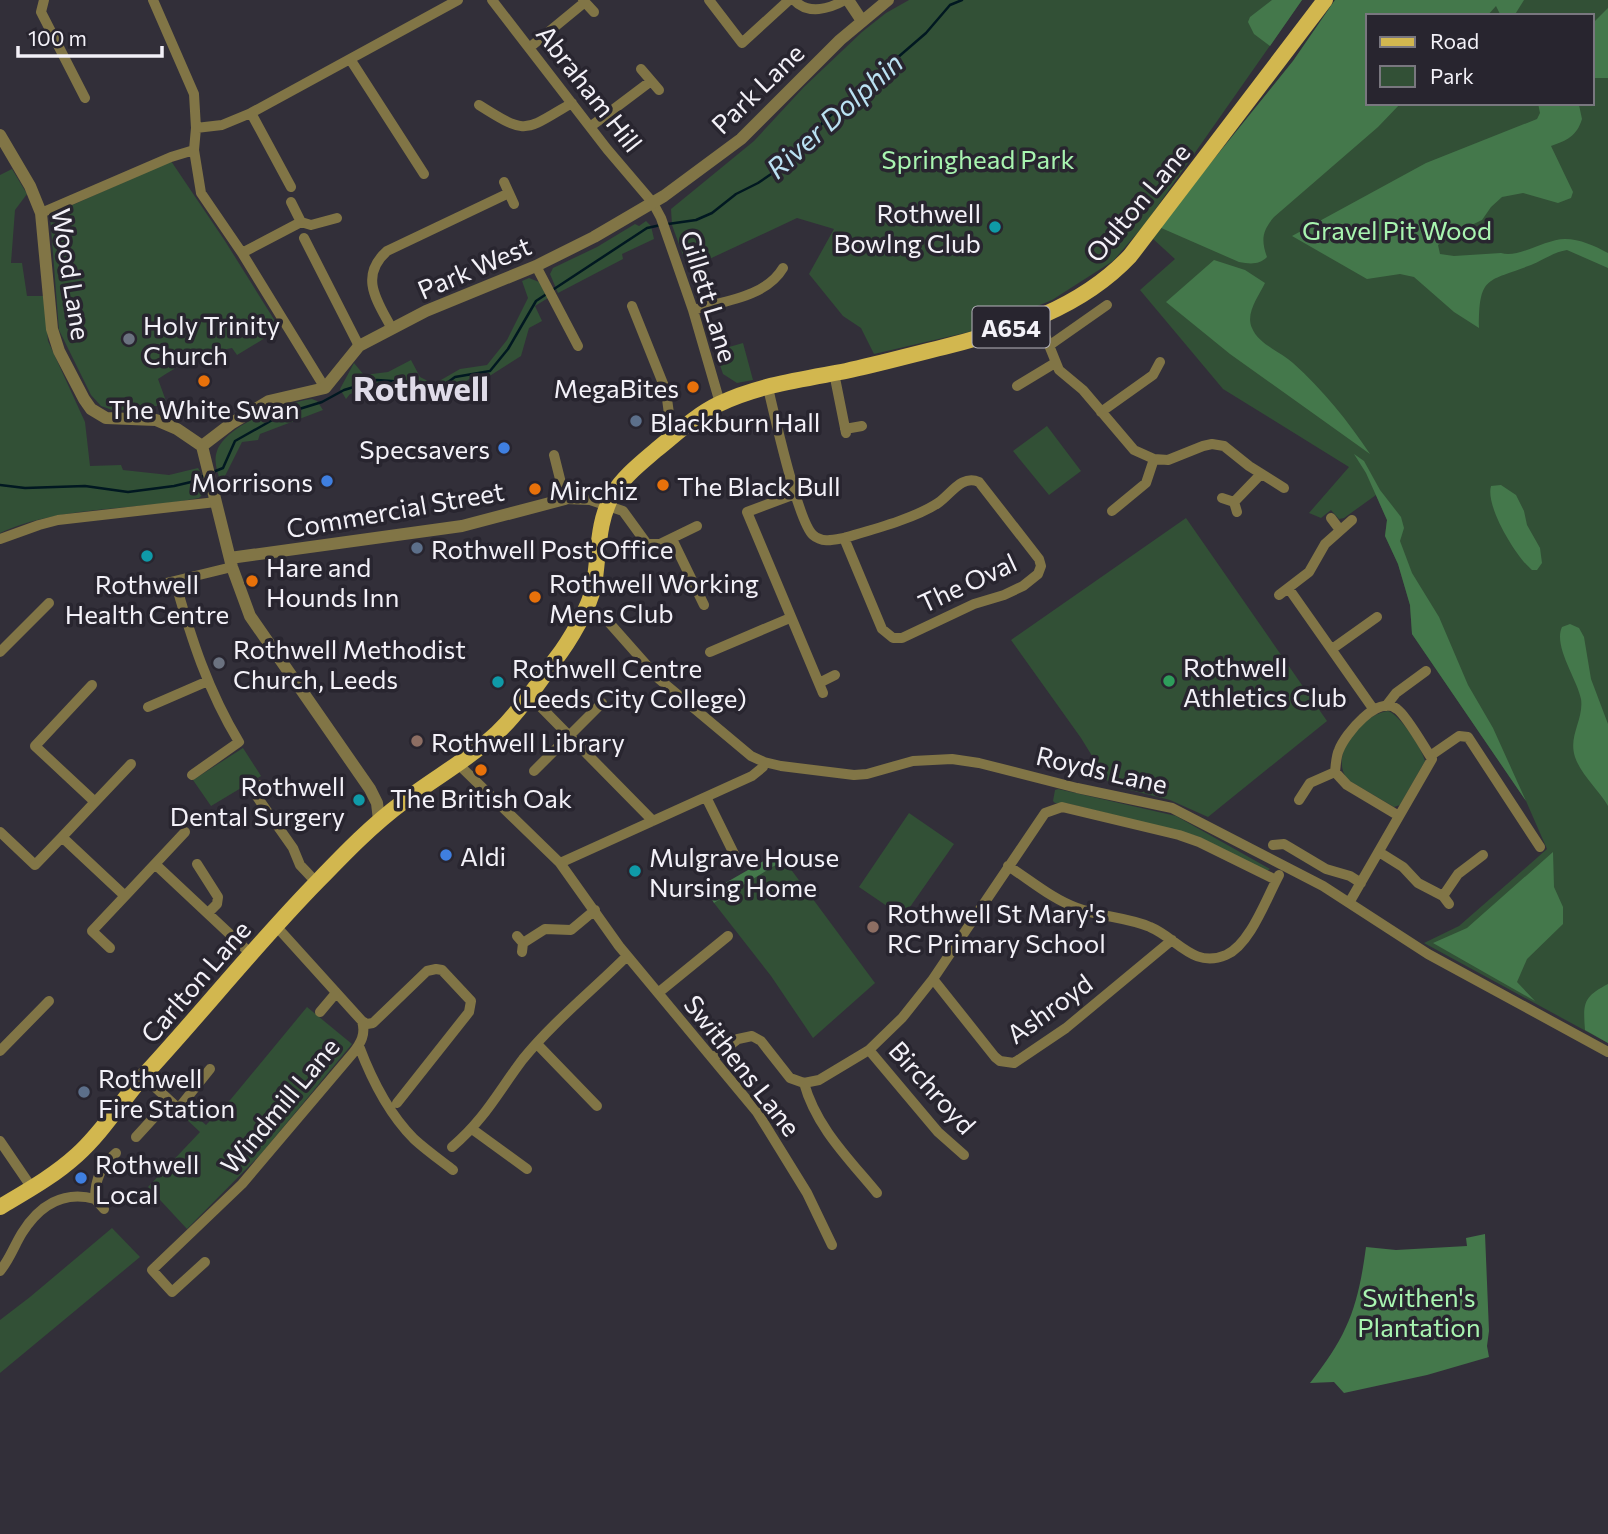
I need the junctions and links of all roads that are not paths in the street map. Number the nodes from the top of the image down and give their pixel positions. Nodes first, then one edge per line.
1 (44, 0) edge
2 (153, 0) edge
3 (458, 0) edge
4 (492, 0) edge
5 (709, 0) edge
6 (792, 0) edge
7 (846, 0) edge
8 (888, 0) edge
9 (1325, 0) edge
10 (584, 1) edge
11 (594, 12) dead end
12 (862, 21) junction
13 (529, 48) junction
14 (350, 59) junction
15 (641, 69) dead end
16 (651, 81) junction
17 (659, 90) dead end
18 (85, 98) dead end
19 (572, 103) junction
20 (479, 105) dead end
21 (251, 113) junction
22 (590, 127) junction
23 (197, 128) junction
24 (0, 135) edge
25 (194, 150) junction
26 (424, 174) dead end
27 (504, 182) dead end
28 (290, 187) dead end
29 (291, 202) dead end
30 (653, 203) junction
31 (41, 213) junction
32 (337, 218) dead end
33 (301, 222) junction
34 (311, 242) dead end
35 (242, 253) junction
36 (536, 266) junction
37 (784, 267) dead end
38 (1107, 305) dead end
39 (632, 306) dead end
40 (693, 310) junction
41 (1038, 318) junction
42 (392, 329) junction
43 (1049, 345) junction
44 (359, 346) junction
45 (578, 346) dead end
46 (1160, 362) dead end
47 (1055, 363) junction
48 (834, 373) junction
49 (1016, 384) dead end
50 (325, 388) junction
51 (768, 388) junction
52 (720, 404) junction
53 (1101, 412) junction
54 (862, 426) dead end
55 (672, 437) junction
56 (202, 446) junction
57 (554, 455) dead end
58 (1154, 459) junction
59 (1261, 474) junction
60 (1284, 488) dead end
61 (795, 494) junction
62 (1222, 498) dead end
63 (565, 499) junction
64 (216, 502) junction
65 (608, 505) junction
66 (1111, 511) dead end
67 (1331, 518) dead end
68 (1352, 520) dead end
69 (697, 526) dead end
70 (1340, 530) junction
71 (844, 538) junction
72 (0, 539) edge
73 (672, 539) junction
74 (231, 563) junction
75 (175, 581) junction
76 (158, 585) dead end
77 (49, 603) dead end
78 (704, 605) dead end
79 (586, 608) junction
80 (1377, 617) dead end
81 (790, 618) junction
82 (0, 634) edge
83 (9, 642) junction
84 (1332, 649) junction
85 (0, 652) edge
86 (710, 652) dead end
87 (1426, 671) dead end
88 (835, 676) dead end
89 (208, 681) junction
90 (92, 685) dead end
91 (529, 695) junction
92 (601, 703) dead end
93 (1386, 706) junction
94 (148, 707) dead end
95 (1374, 710) junction
96 (569, 736) junction
97 (1430, 756) junction
98 (764, 762) junction
99 (131, 764) dead end
100 (458, 764) junction
101 (534, 771) dead end
102 (1335, 772) junction
103 (192, 775) dead end
104 (261, 785) dead end
105 (706, 797) junction
106 (1298, 800) dead end
107 (95, 802) junction
108 (1399, 816) junction
109 (379, 820) junction
110 (653, 821) junction
111 (0, 832) edge
112 (185, 832) dead end
113 (62, 837) junction
114 (1273, 845) dead end
115 (1540, 847) dead end
116 (1378, 852) junction
117 (1483, 855) dead end
118 (195, 862) dead end
119 (561, 863) junction
120 (739, 863) dead end
121 (155, 864) junction
122 (1008, 866) junction
123 (1284, 866) junction
124 (1276, 880) junction
125 (317, 882) junction
126 (1361, 883) junction
127 (125, 896) junction
128 (1349, 903) junction
129 (595, 910) junction
130 (208, 913) junction
131 (276, 926) junction
132 (728, 936) dead end
133 (1172, 940) junction
134 (521, 944) dead end
135 (110, 948) dead end
136 (251, 954) junction
137 (627, 956) junction
138 (933, 979) junction
139 (336, 993) junction
140 (658, 993) junction
141 (49, 1001) dead end
142 (320, 1012) dead end
143 (362, 1021) junction
144 (537, 1044) junction
145 (359, 1046) junction
146 (869, 1050) junction
147 (0, 1051) edge
148 (1608, 1052) edge
149 (713, 1058) junction
150 (210, 1069) dead end
151 (143, 1076) junction
152 (804, 1083) junction
153 (169, 1101) junction
154 (397, 1103) dead end
155 (597, 1106) dead end
156 (472, 1129) junction
157 (136, 1137) dead end
158 (0, 1141) edge
159 (452, 1147) dead end
160 (116, 1153) dead end
161 (964, 1155) dead end
162 (527, 1169) dead end
163 (453, 1170) dead end
164 (32, 1188) junction
165 (877, 1193) dead end
166 (95, 1199) junction
167 (0, 1207) edge
168 (104, 1209) dead end
169 (832, 1245) dead end
170 (205, 1262) dead end
171 (0, 1271) edge

1 - 18 street
2 - 23 street
3 - 14 street
4 - 13 street, Abraham Hill
5 - 6 street
6 - 7 street
7 - 12 street
8 - 12 street, Park Lane
9 - 41 main road, Oulton Lane / A654
10 - 11 street
10 - 13 street
12 - 30 street, Park Lane
13 - 19 street, Abraham Hill
14 - 21 street
14 - 26 street
15 - 16 street
16 - 17 street
16 - 22 street
19 - 20 street
19 - 22 street, Abraham Hill
21 - 23 street
21 - 28 street
22 - 30 street, Abraham Hill
23 - 25 street
24 - 31 street, Wood Lane
25 - 31 street
25 - 35 street
27 - 42 street
29 - 33 street
30 - 36 street, Park West
30 - 40 street, Gillett Lane
31 - 56 street, Wood Lane
32 - 33 street
33 - 35 street
34 - 44 street
35 - 50 street
36 - 42 street, Park West
36 - 45 street
37 - 40 street
38 - 43 street
39 - 55 street
40 - 52 street, Gillett Lane
41 - 43 street
41 - 48 main road, Oulton Lane / A654
42 - 44 street, Park West
43 - 47 street
44 - 50 street, Park West
46 - 53 street
47 - 49 street
47 - 53 street
48 - 51 main road, Oulton Lane / A654
48 - 54 street
50 - 56 street
51 - 52 main road, Oulton Lane / A654
51 - 61 street, The Oval
52 - 55 main road, A654
53 - 58 street
55 - 65 main road, A654
56 - 64 street
57 - 63 street
58 - 59 street
58 - 66 street
59 - 60 street
59 - 62 street
61 - 71 street, The Oval
61 - 81 street
63 - 65 street, Commercial Street
63 - 74 street, Commercial Street
64 - 72 street
64 - 74 street
65 - 73 street
65 - 79 main road, A654
67 - 70 street
68 - 70 street
69 - 73 street
70 - 84 street
71 - 71 street, The Oval
73 - 78 street
74 - 75 street, Commercial Street
74 - 109 street
75 - 76 street, Commercial Street
75 - 89 street
77 - 83 street
79 - 91 main road, A654
79 - 98 street, Royds Lane
80 - 84 street
81 - 86 street
81 - 88 street
82 - 83 street
83 - 85 street
84 - 95 street
87 - 93 street
89 - 94 street
89 - 103 street
90 - 107 street
91 - 96 street
91 - 100 main road, A654
92 - 96 street
93 - 95 street
93 - 97 street
95 - 102 street
96 - 101 street
96 - 110 street
97 - 108 street
97 - 115 street
98 - 105 street
98 - 123 street, Royds Lane
99 - 107 street
100 - 109 main road, Carlton Lane / A654
100 - 119 street, Swithens Lane
102 - 106 street
102 - 108 street
104 - 125 street
105 - 110 street
105 - 120 street
107 - 113 street
108 - 116 street
109 - 125 main road, Carlton Lane / A654
110 - 119 street
111 - 113 street
112 - 121 street
113 - 127 street
114 - 126 street
116 - 117 street
116 - 126 street
118 - 130 street
119 - 129 street, Swithens Lane
121 - 127 street
121 - 130 street
122 - 124 street, Royds Lane
122 - 133 street
122 - 138 street
123 - 124 street
123 - 128 street, Royds Lane
124 - 133 street
125 - 131 main road, Carlton Lane / A654
126 - 128 street
127 - 135 street
128 - 148 street, Royds Lane
129 - 134 street
129 - 137 street, Swithens Lane
130 - 136 street
131 - 136 main road, Carlton Lane / A654
131 - 139 street, Windmill Lane
132 - 140 street
133 - 138 street, Ashroyd
136 - 151 main road, Carlton Lane / A654
137 - 140 street, Swithens Lane
137 - 144 street
138 - 146 street
139 - 142 street
139 - 143 street, Windmill Lane
140 - 149 street, Swithens Lane
141 - 147 street
143 - 145 street, Windmill Lane
143 - 154 street
144 - 155 street
144 - 156 street
145 - 163 street
145 - 170 street, Windmill Lane
146 - 152 street
146 - 161 street, Birchroyd
149 - 152 street
149 - 169 street, Swithens Lane
150 - 153 street
151 - 153 street
151 - 164 main road, Carlton Lane / A654
152 - 165 street
153 - 157 street
156 - 159 street
156 - 162 street
158 - 164 street
160 - 166 street
164 - 167 main road, Carlton Lane / A654
166 - 168 street
166 - 171 street

